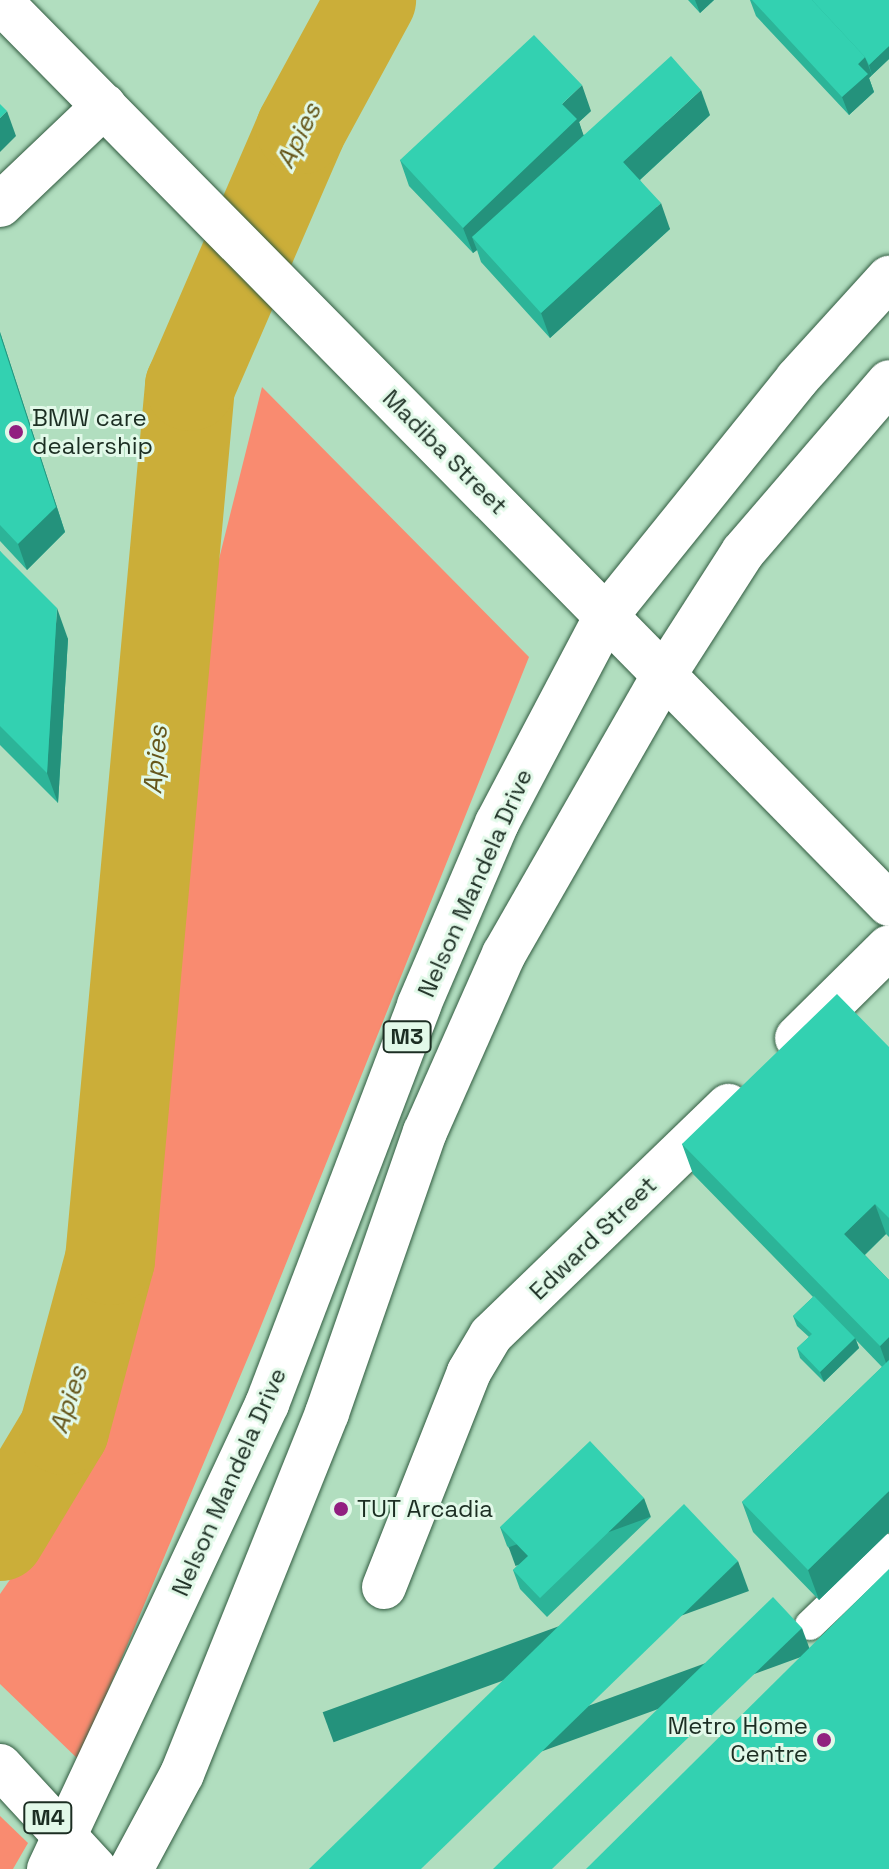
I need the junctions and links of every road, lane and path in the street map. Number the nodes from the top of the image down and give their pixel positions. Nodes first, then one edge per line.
1 (0, 1) edge
2 (104, 106) junction
3 (0, 205) edge
4 (889, 278) edge
5 (889, 382) edge
6 (606, 616) junction
7 (664, 675) junction
8 (889, 904) edge
9 (889, 947) edge
10 (889, 1549) edge
11 (384, 1587) dead end
12 (810, 1625) dead end
13 (0, 1766) edge
14 (70, 1859) edge
15 (131, 1869) edge

1 - 2 main road, Madiba Street
2 - 3 main road
2 - 6 main road, Madiba Street
4 - 6 main road, Nelson Mandela Drive / M3
5 - 7 main road, M3
6 - 7 main road, Madiba Street
6 - 14 main road, Nelson Mandela Drive / M3
7 - 8 main road, Madiba Street
7 - 15 main road, M3
9 - 11 main road, Edward Street
10 - 12 lane
13 - 14 main road, M4

